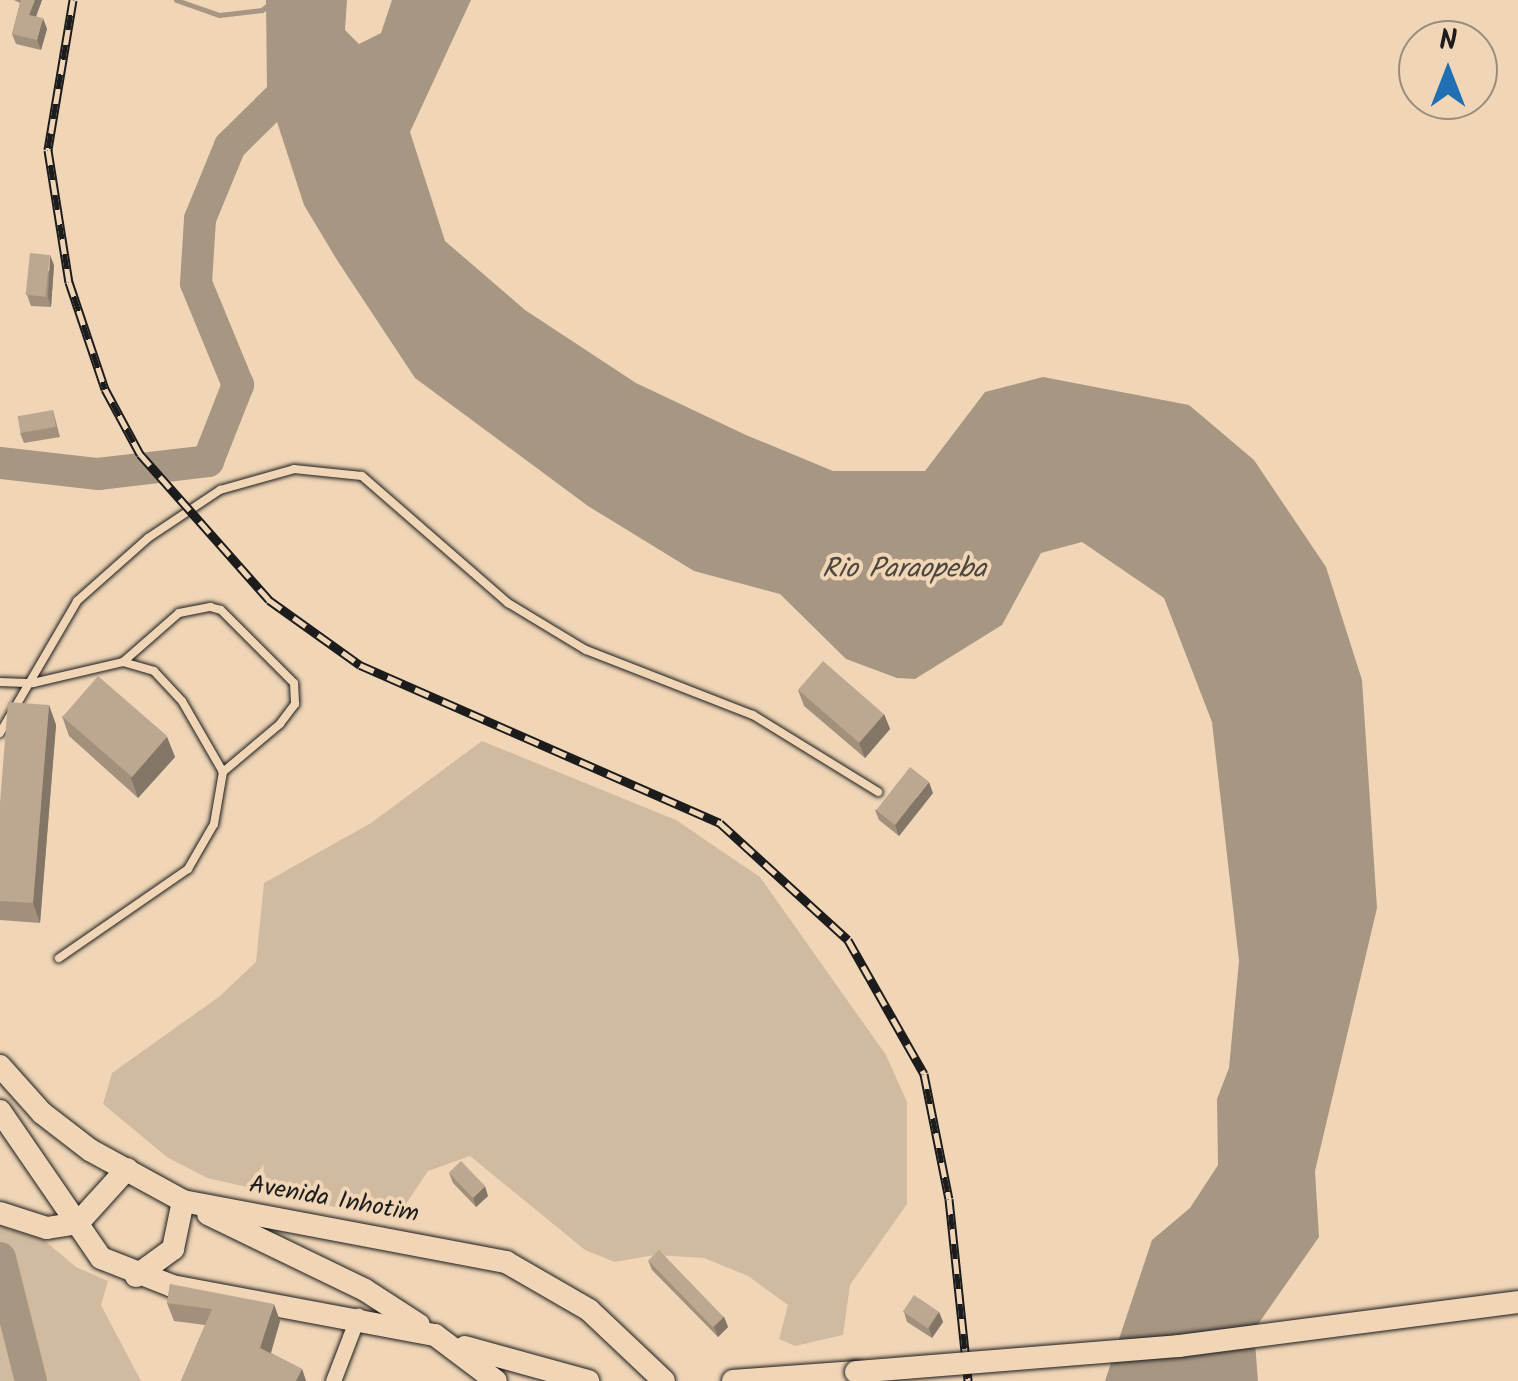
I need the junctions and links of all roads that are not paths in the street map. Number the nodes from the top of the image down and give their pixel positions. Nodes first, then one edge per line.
1 (123, 662) junction
2 (0, 682) edge
3 (33, 682) junction
4 (0, 733) edge
5 (222, 772) junction
6 (878, 792) dead end
7 (59, 958) dead end
8 (0, 1066) edge
9 (0, 1111) edge
10 (127, 1169) junction
11 (183, 1202) junction
12 (8, 1216) edge
13 (78, 1223) junction
14 (136, 1276) junction
15 (1518, 1302) edge
16 (358, 1316) junction
17 (435, 1335) junction
18 (774, 1379) edge
19 (333, 1381) edge
20 (496, 1381) edge
21 (588, 1381) edge
22 (664, 1381) edge
23 (733, 1381) edge

1 - 3 lane
1 - 5 lane
1 - 5 lane
2 - 3 lane
3 - 4 lane
3 - 6 lane
5 - 7 lane
8 - 10 main road, Avenida Inhotim
9 - 13 main road
10 - 11 main road, Avenida Inhotim
10 - 13 main road
11 - 14 main road
11 - 17 main road
11 - 22 main road, Avenida Inhotim
12 - 13 main road
13 - 14 main road
14 - 16 main road
15 - 18 main road, bridge
16 - 17 main road
16 - 19 street
17 - 20 main road
17 - 21 main road
18 - 23 main road

